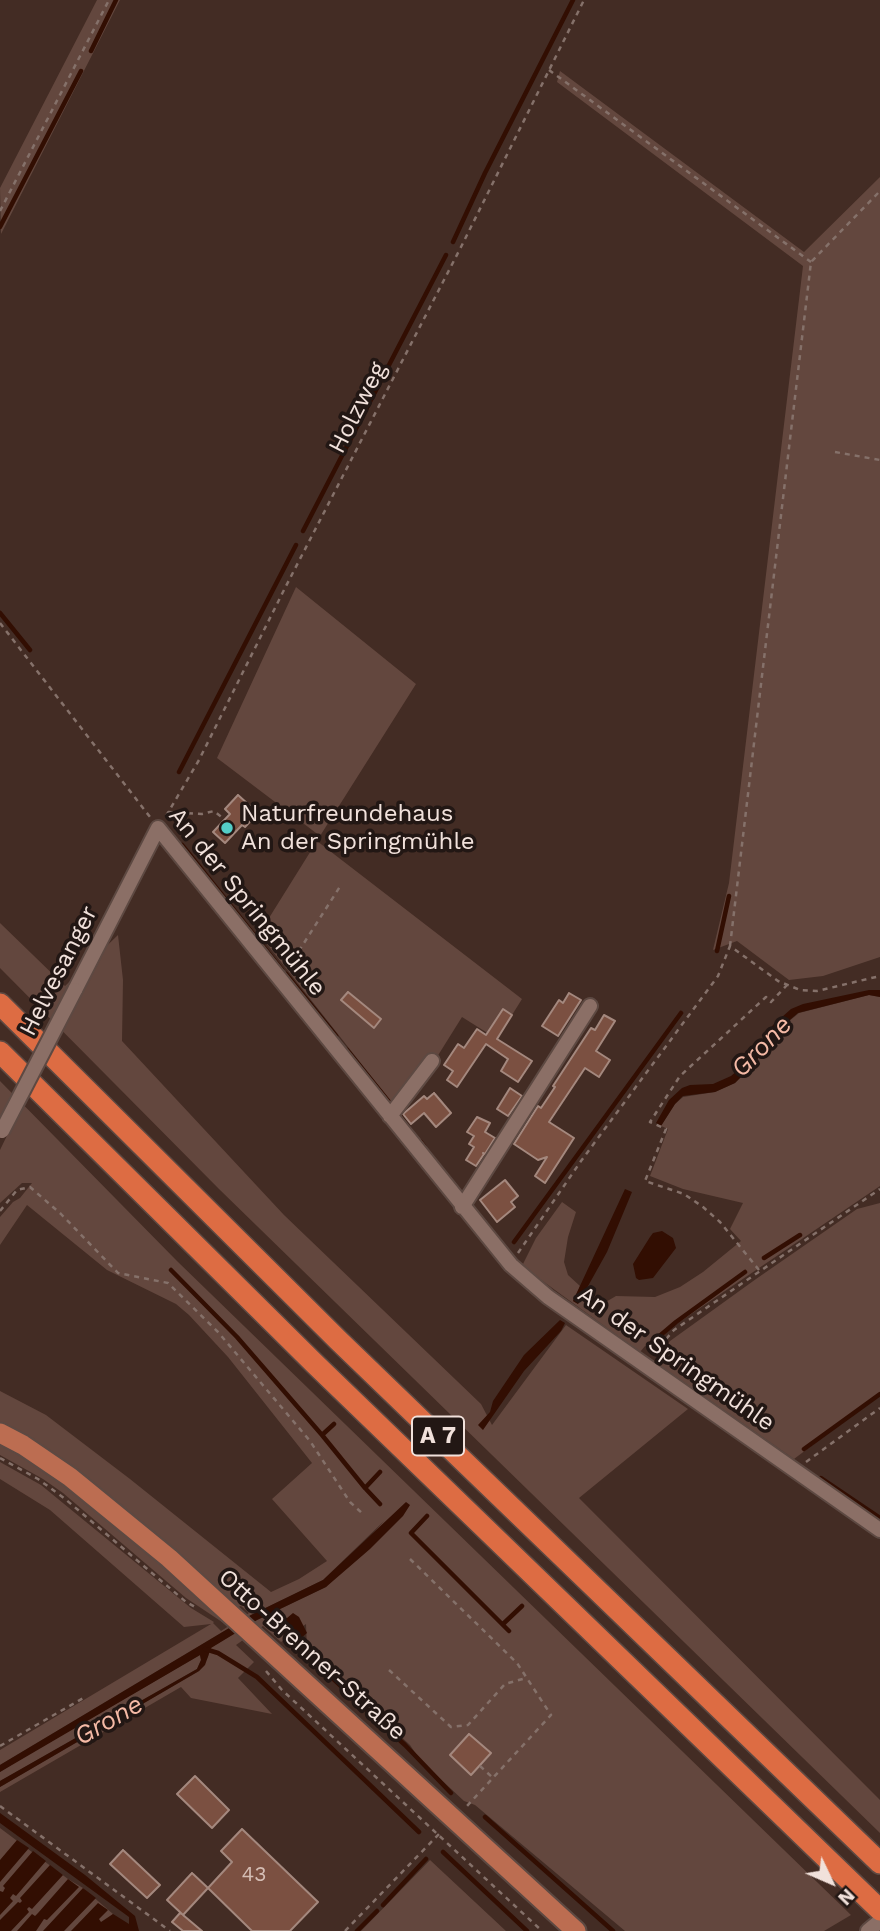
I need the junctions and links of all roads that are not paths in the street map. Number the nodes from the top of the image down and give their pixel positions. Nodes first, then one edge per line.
1 (158, 828) joint
2 (0, 1003) edge
3 (590, 1006) dead end
4 (0, 1052) edge
5 (432, 1061) dead end
6 (390, 1115) junction
7 (1, 1133) edge
8 (462, 1206) junction
9 (0, 1433) edge
10 (880, 1530) edge
11 (880, 1863) edge
12 (880, 1910) edge
13 (880, 1922) edge
14 (576, 1931) edge
15 (868, 1931) edge

1 - 6 street, An der Springmühle
1 - 7 street, Helvesanger, bridge
2 - 11 highway, A 7
3 - 8 street
4 - 12 highway, A 7
5 - 6 street
6 - 8 street, An der Springmühle
8 - 10 street, An der Springmühle
9 - 14 main road, Otto-Brenner-Straße
13 - 15 street

